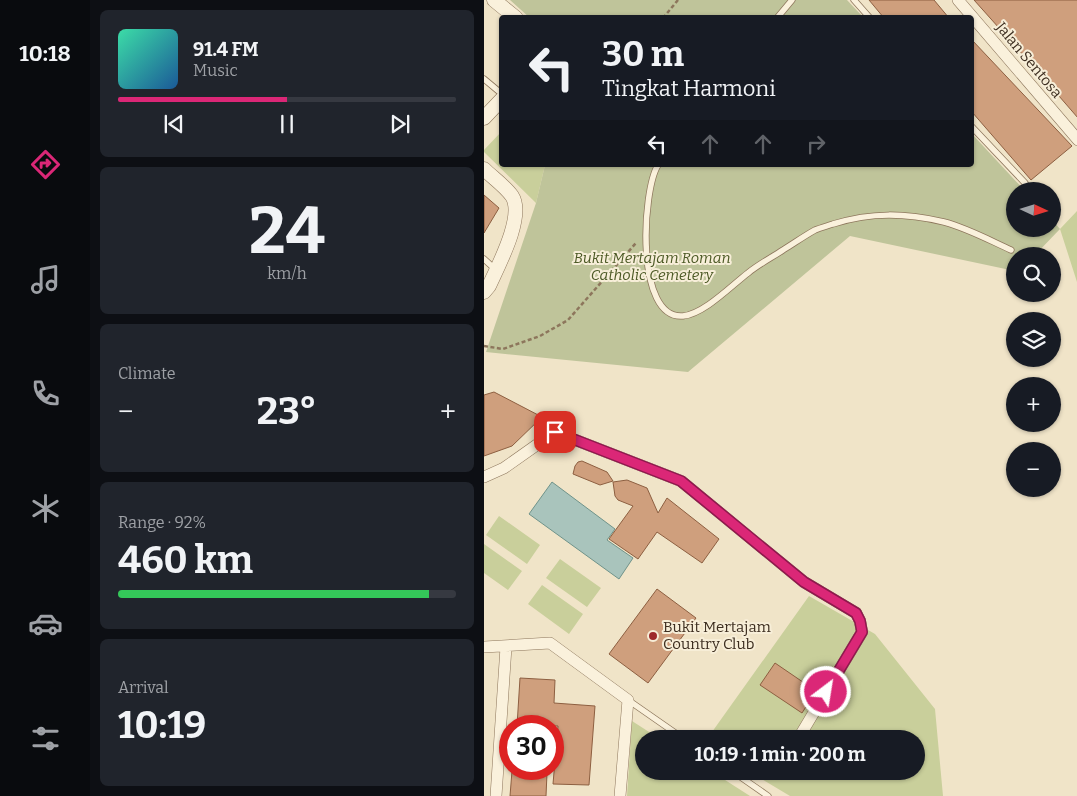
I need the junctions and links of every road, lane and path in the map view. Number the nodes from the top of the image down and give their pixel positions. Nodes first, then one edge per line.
1 (494, 0) edge
2 (678, 0) edge
3 (792, 0) edge
4 (854, 0) edge
5 (958, 0) edge
6 (512, 15) edge
7 (666, 15) edge
8 (780, 15) edge
9 (867, 15) edge
10 (967, 15) edge
11 (975, 28) edge
12 (484, 79) edge
13 (499, 92) edge
14 (499, 102) edge
15 (484, 118) edge
16 (974, 129) edge
17 (1077, 140) edge
18 (657, 167) edge
19 (484, 169) edge
20 (1024, 182) edge
21 (646, 232) junction
22 (1006, 248) edge
23 (484, 259) edge
24 (496, 270) junction
25 (484, 292) edge
26 (484, 346) edge
27 (484, 477) edge
28 (484, 647) edge
29 (506, 647) junction
30 (628, 700) junction
31 (671, 730) edge
32 (803, 730) edge
33 (745, 780) edge
34 (496, 796) edge
35 (620, 796) edge
36 (768, 796) edge

1 - 6 street
2 - 7 path
3 - 8 lane
4 - 9 lane
5 - 10 street, Jalan Sentosa
11 - 17 street, Jalan Sentosa
12 - 13 lane
14 - 15 street
16 - 20 lane
18 - 21 lane
19 - 24 street
21 - 22 lane
21 - 26 path
23 - 24 lane
24 - 25 street
27 - 32 street
28 - 29 street
29 - 30 street
29 - 34 street
30 - 31 lane
30 - 35 street
33 - 36 lane

